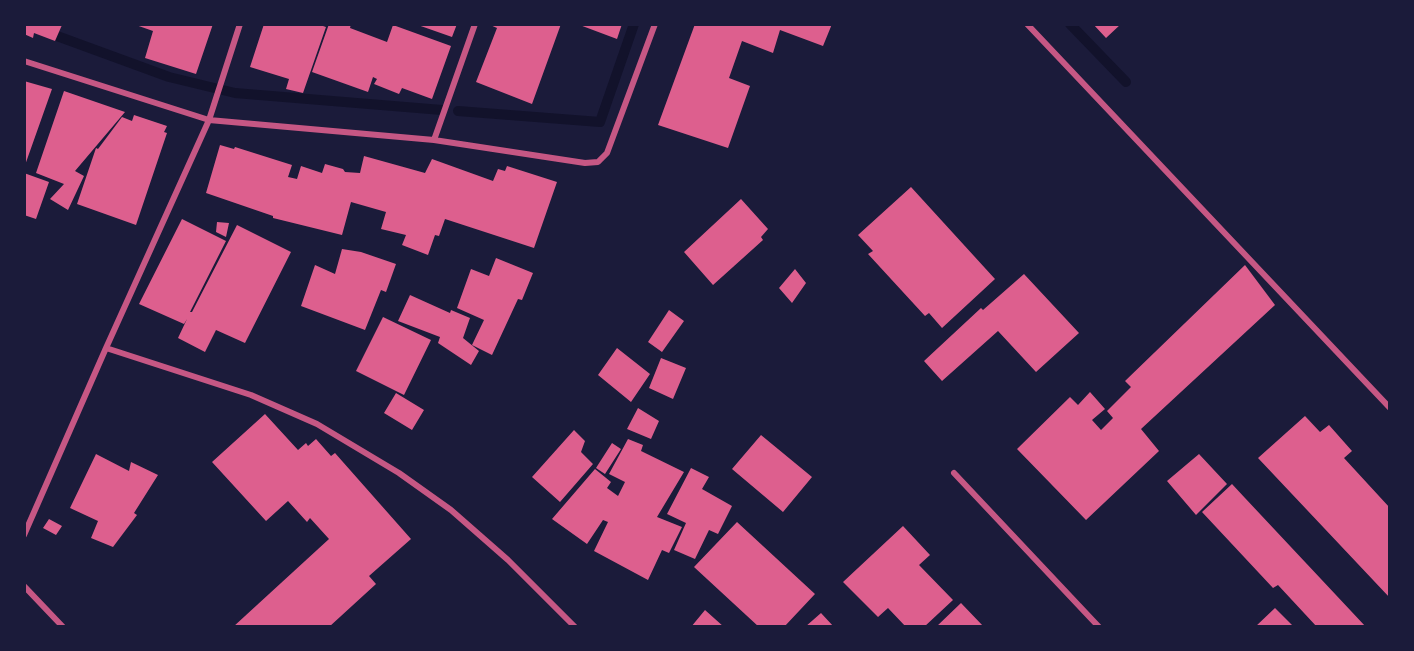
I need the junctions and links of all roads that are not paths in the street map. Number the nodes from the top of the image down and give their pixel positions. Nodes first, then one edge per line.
1 (240, 24) edge
2 (475, 24) edge
3 (655, 24) edge
4 (1027, 24) edge
5 (24, 61) edge
6 (209, 120) junction
7 (434, 140) junction
8 (106, 348) junction
9 (1390, 408) edge
10 (954, 473) dead end
11 (24, 535) edge
12 (24, 585) edge
13 (63, 627) edge
14 (575, 627) edge
15 (1099, 627) edge

1 - 6 street
2 - 7 street
3 - 7 street
4 - 9 street
5 - 6 street
6 - 7 street
6 - 8 street
8 - 11 street
8 - 14 street
10 - 15 street
12 - 13 street

